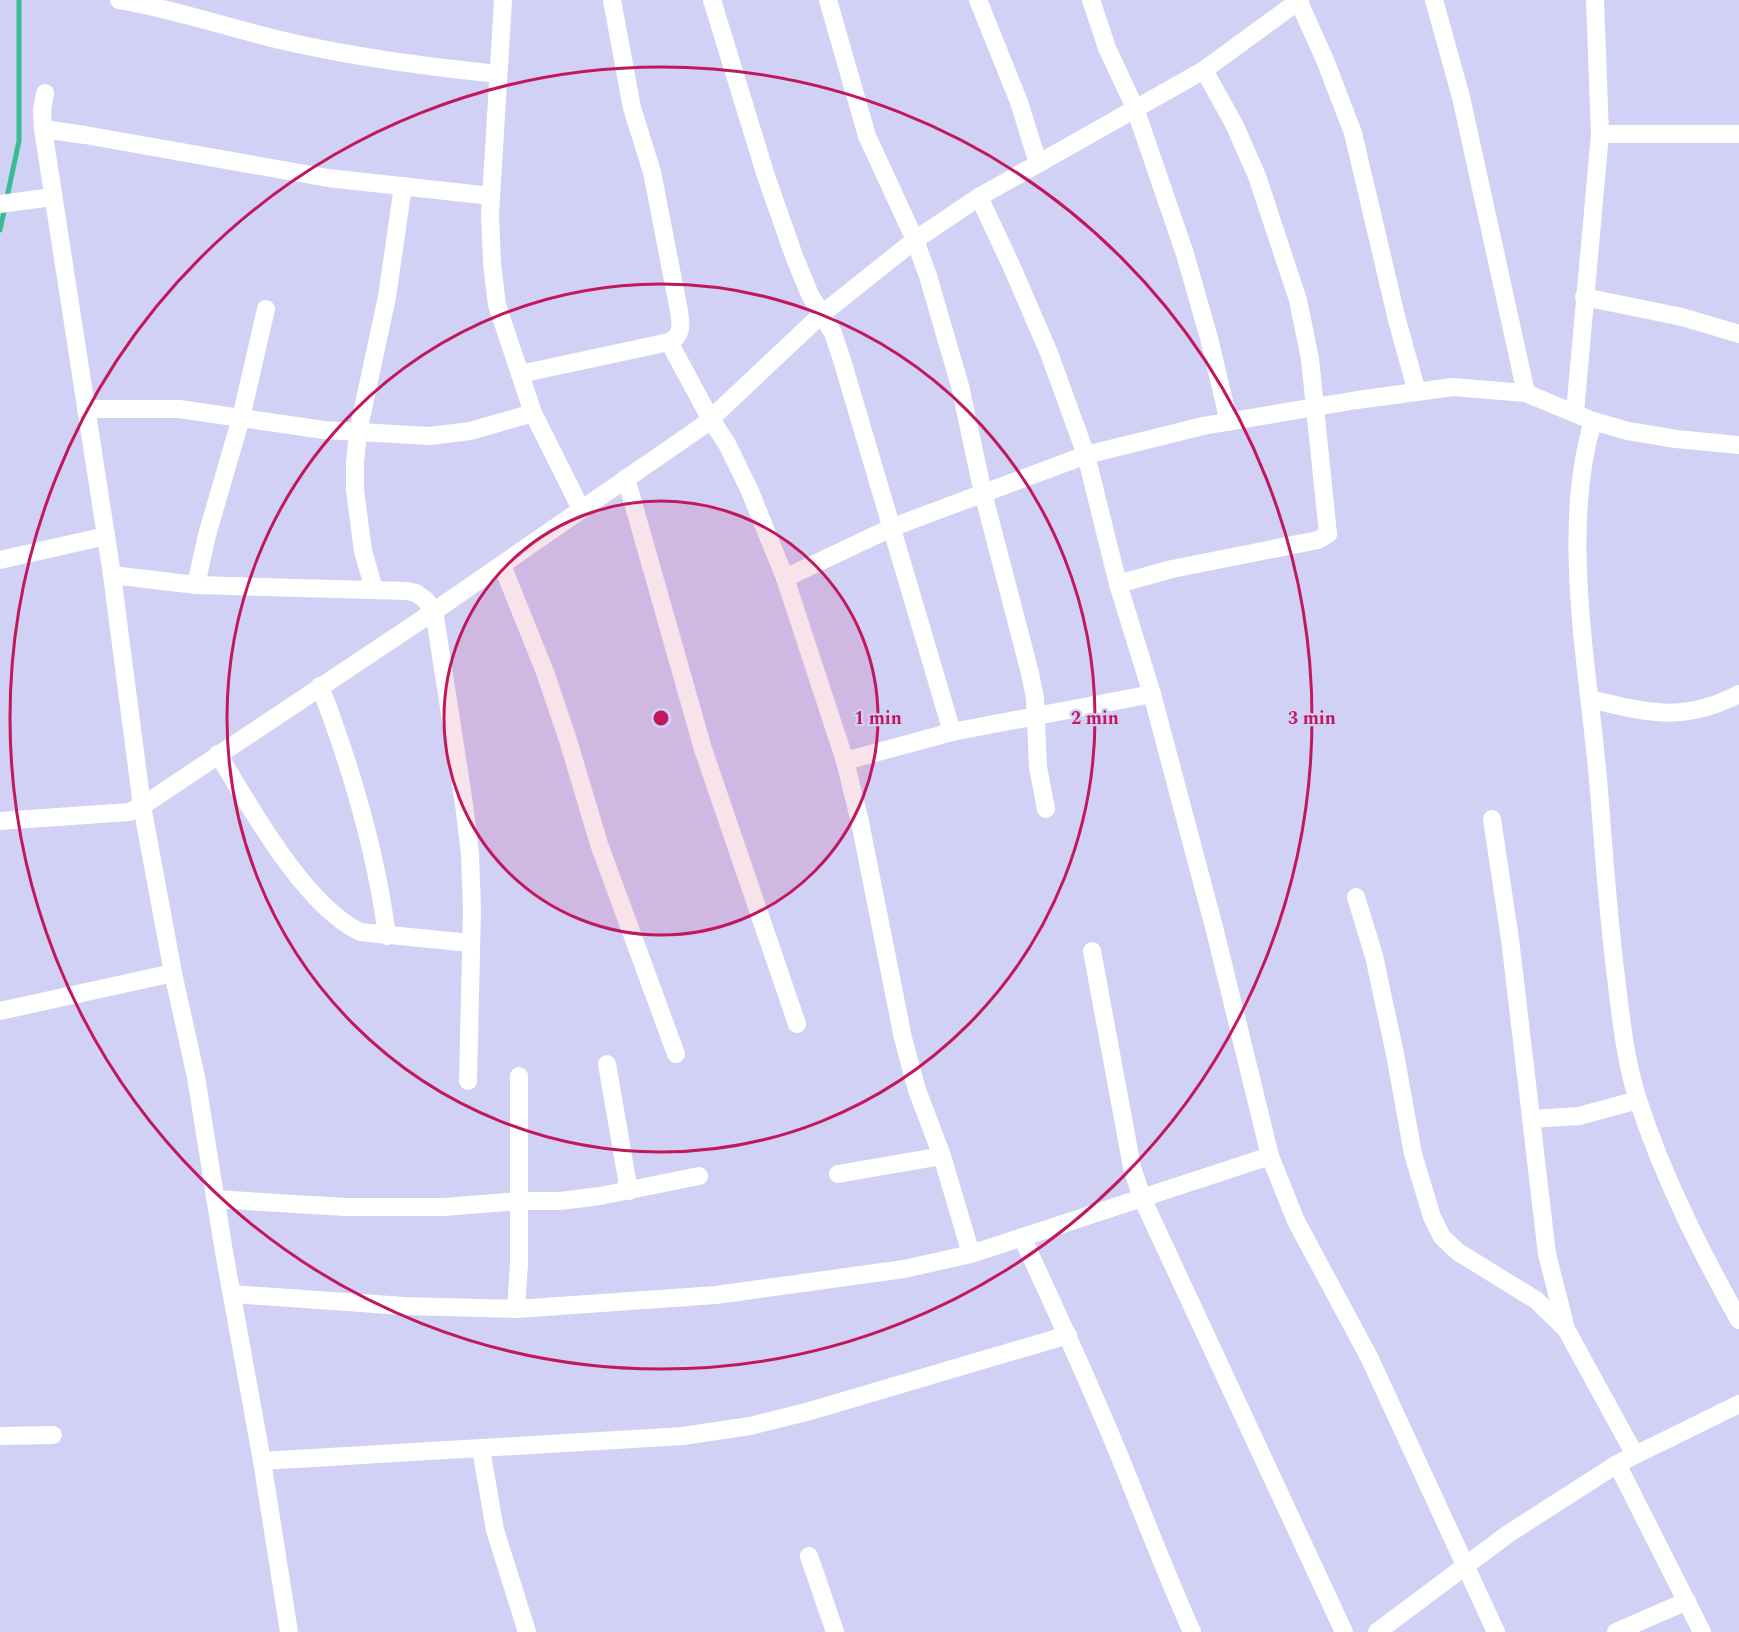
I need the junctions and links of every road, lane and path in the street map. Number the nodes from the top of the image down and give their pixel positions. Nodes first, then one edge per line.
1 (119, 0) edge
2 (503, 0) edge
3 (612, 0) edge
4 (712, 0) edge
5 (828, 0) edge
6 (978, 0) edge
7 (1091, 0) edge
8 (1299, 0) edge
9 (1434, 0) edge
10 (1595, 0) edge
11 (157, 3) edge
12 (1204, 70) junction
13 (498, 74) junction
14 (45, 93) dead end
15 (1135, 108) junction
16 (43, 129) junction
17 (1600, 134) junction
18 (1739, 134) edge
19 (1038, 163) junction
20 (403, 186) junction
21 (491, 196) junction
22 (52, 197) junction
23 (979, 197) junction
24 (0, 204) edge
25 (915, 240) junction
26 (1584, 297) junction
27 (266, 309) dead end
28 (822, 314) junction
29 (1739, 334) edge
30 (669, 342) junction
31 (520, 374) junction
32 (1417, 392) junction
33 (1526, 393) junction
34 (1315, 407) junction
35 (86, 409) junction
36 (533, 412) junction
37 (1575, 412) junction
38 (241, 418) junction
39 (710, 418) junction
40 (1593, 421) junction
41 (1229, 422) junction
42 (358, 432) junction
43 (1739, 444) edge
44 (1086, 455) junction
45 (626, 478) junction
46 (984, 493) junction
47 (581, 509) junction
48 (892, 527) junction
49 (106, 536) junction
50 (0, 560) edge
51 (502, 565) junction
52 (112, 575) junction
53 (785, 578) junction
54 (1118, 584) junction
55 (196, 585) junction
56 (374, 589) junction
57 (433, 612) junction
58 (320, 686) junction
59 (1152, 694) junction
60 (1739, 694) edge
61 (1590, 699) junction
62 (1036, 717) junction
63 (952, 732) junction
64 (218, 754) junction
65 (845, 760) junction
66 (142, 806) junction
67 (1046, 809) dead end
68 (1492, 819) dead end
69 (0, 821) edge
70 (1356, 897) dead end
71 (387, 936) junction
72 (470, 943) junction
73 (1092, 951) dead end
74 (173, 973) junction
75 (0, 1011) edge
76 (797, 1024) dead end
77 (676, 1054) dead end
78 (607, 1064) dead end
79 (519, 1076) dead end
80 (468, 1081) dead end
81 (1638, 1100) junction
82 (1532, 1119) junction
83 (942, 1156) junction
84 (1270, 1156) junction
85 (838, 1174) dead end
86 (699, 1176) dead end
87 (629, 1191) junction
88 (1142, 1198) junction
89 (215, 1199) junction
90 (520, 1201) junction
91 (1022, 1237) junction
92 (971, 1254) junction
93 (232, 1294) junction
94 (516, 1308) junction
95 (1739, 1320) edge
96 (1566, 1329) junction
97 (1068, 1335) junction
98 (1739, 1404) edge
99 (53, 1435) dead end
100 (0, 1436) edge
101 (481, 1449) junction
102 (1635, 1455) junction
103 (262, 1461) junction
104 (1617, 1464) junction
105 (809, 1556) dead end
106 (1466, 1567) junction
107 (1687, 1601) junction
108 (289, 1632) edge
109 (527, 1632) edge
110 (835, 1632) edge
111 (1192, 1632) edge
112 (1344, 1632) edge
113 (1377, 1632) edge
114 (1496, 1632) edge
115 (1616, 1632) edge
116 (1702, 1632) edge

1 - 11 street
2 - 13 street
3 - 30 street
4 - 28 street
5 - 25 street
6 - 19 street
7 - 15 street
8 - 12 street
8 - 32 street
9 - 33 street
10 - 17 street
11 - 13 street
12 - 15 street
12 - 34 street
13 - 21 street
14 - 16 street
15 - 19 street
15 - 41 street
16 - 20 street
16 - 22 street
17 - 18 street
17 - 26 street
19 - 23 street
20 - 21 street
20 - 42 street
21 - 31 street
22 - 24 street
22 - 35 street
23 - 25 street
23 - 44 street
25 - 28 street
25 - 46 street
26 - 29 street
26 - 37 street
27 - 38 street
28 - 39 street
28 - 48 street
30 - 31 street
30 - 39 street
31 - 36 street
32 - 33 street
32 - 34 street
33 - 37 street
34 - 41 street
34 - 54 street
35 - 38 street
35 - 49 street
36 - 42 street
36 - 47 street
37 - 40 street
38 - 42 street
38 - 55 street
39 - 45 street
39 - 53 street
40 - 43 street
40 - 61 street
41 - 44 street
42 - 56 street
44 - 46 street
44 - 54 street
45 - 47 street
45 - 76 street
46 - 48 street
46 - 62 street
47 - 51 street
48 - 53 street
48 - 63 street
49 - 50 street
49 - 52 street
51 - 57 street
51 - 77 street
52 - 55 street
52 - 66 street
53 - 65 street
54 - 59 street
55 - 56 street
56 - 57 street
57 - 58 street
57 - 72 street
58 - 64 street
58 - 71 street
59 - 62 street
59 - 84 street
60 - 61 street
61 - 81 street
62 - 63 street
62 - 67 street
63 - 65 street
64 - 66 street
64 - 71 street
65 - 83 street
66 - 69 street
66 - 74 street
68 - 82 street
70 - 96 street
71 - 72 street
72 - 80 street
73 - 88 street
74 - 75 street
74 - 89 street
78 - 87 street
79 - 90 street
81 - 82 street
81 - 95 street
82 - 96 street
83 - 85 street
83 - 92 street
84 - 88 street
84 - 106 street
86 - 87 street
87 - 90 street
88 - 91 street
88 - 112 street
89 - 90 street
89 - 93 street
90 - 94 street
91 - 92 street
91 - 97 street
92 - 94 street
93 - 94 street
93 - 103 street
96 - 102 street
97 - 101 street
97 - 111 street
98 - 102 street
99 - 100 street
101 - 103 street
101 - 109 street
102 - 104 street
103 - 108 street
104 - 106 street
104 - 107 street
105 - 110 street
106 - 113 street
106 - 114 street
107 - 115 street
107 - 116 street

